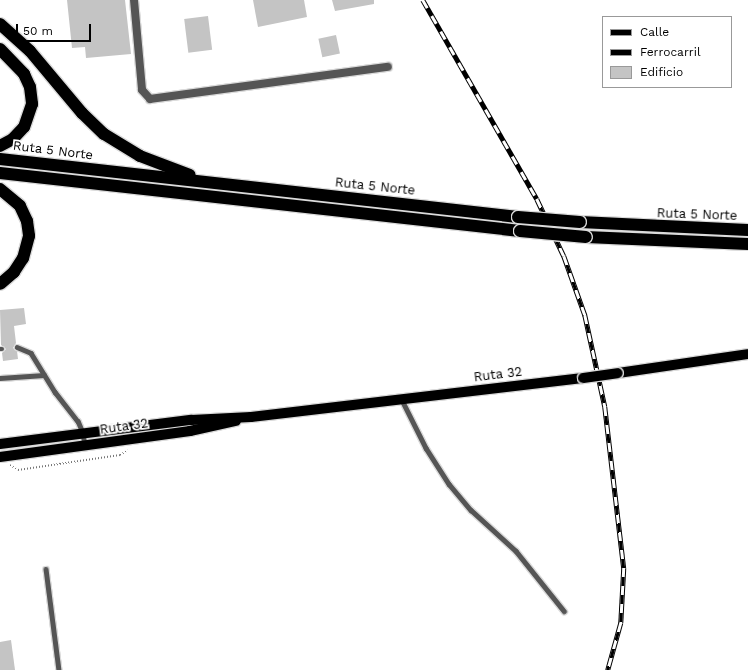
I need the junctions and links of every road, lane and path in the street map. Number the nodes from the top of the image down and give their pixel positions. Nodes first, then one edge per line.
1 (134, 0) edge
2 (0, 24) edge
3 (0, 49) edge
4 (388, 67) dead end
5 (0, 146) edge
6 (0, 158) edge
7 (0, 173) edge
8 (239, 187) junction
9 (0, 189) edge
10 (748, 230) edge
11 (748, 244) edge
12 (0, 284) edge
13 (17, 348) dead end
14 (748, 354) edge
15 (44, 375) junction
16 (0, 378) edge
17 (402, 399) junction
18 (251, 417) junction
19 (83, 434) junction
20 (0, 444) edge
21 (85, 446) junction
22 (132, 447) dead end
23 (1, 457) edge
24 (46, 569) dead end
25 (564, 611) dead end
26 (59, 670) edge

1 - 4 street
2 - 8 highway
3 - 5 highway
6 - 8 highway, Ruta 5 Norte
7 - 11 highway, bridge
8 - 10 highway, Ruta 5 Norte, bridge
9 - 12 highway
13 - 15 lane
14 - 17 main road, Ruta 32, bridge
15 - 16 lane
15 - 19 lane
17 - 18 main road, Ruta 32
17 - 25 lane
18 - 19 main road, Ruta 32
18 - 21 main road, Ruta 32
19 - 20 main road, Ruta 32
19 - 21 lane
21 - 23 main road, Ruta 32
22 - 23 path
24 - 26 lane

